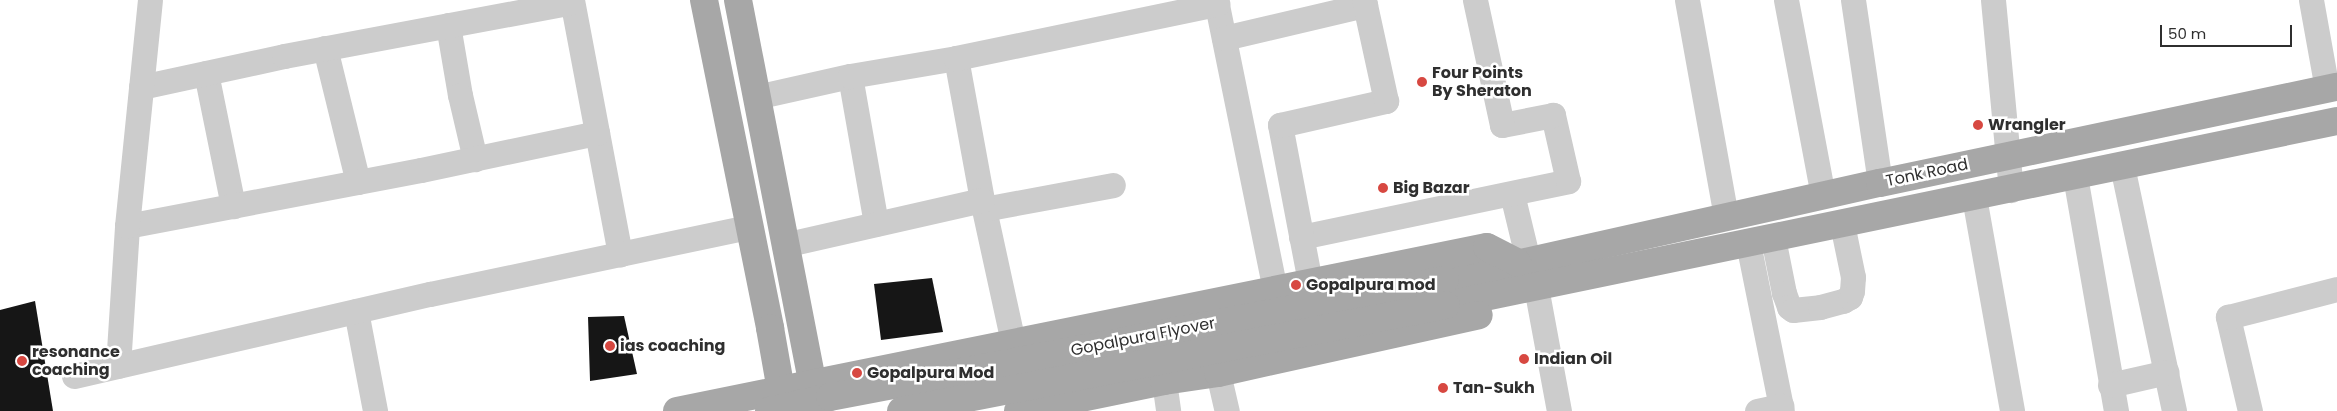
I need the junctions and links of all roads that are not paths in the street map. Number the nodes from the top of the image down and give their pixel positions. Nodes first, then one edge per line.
1 (150, 0) edge
2 (704, 0) edge
3 (738, 0) edge
4 (1475, 0) edge
5 (1688, 0) edge
6 (1786, 0) edge
7 (1853, 0) edge
8 (1993, 0) edge
9 (2311, 0) edge
10 (572, 1) edge
11 (1217, 2) edge
12 (1362, 4) edge
13 (448, 25) junction
14 (1224, 38) junction
15 (325, 48) junction
16 (956, 58) junction
17 (206, 73) junction
18 (850, 76) junction
19 (141, 88) junction
20 (2332, 88) edge
21 (756, 97) junction
22 (2337, 121) edge
23 (1280, 125) junction
24 (597, 133) junction
25 (1243, 133) junction
26 (2008, 156) junction
27 (475, 159) junction
28 (2122, 166) junction
29 (2075, 176) junction
30 (358, 182) junction
31 (1880, 183) junction
32 (1113, 185) dead end
33 (2011, 190) junction
34 (1512, 194) junction
35 (1823, 196) junction
36 (1974, 197) junction
37 (983, 205) junction
38 (233, 206) junction
39 (1726, 217) junction
40 (876, 224) junction
41 (1842, 224) junction
42 (127, 226) junction
43 (748, 227) junction
44 (1301, 237) junction
45 (1761, 241) junction
46 (784, 245) junction
47 (620, 255) junction
48 (1523, 261) junction
49 (1310, 282) junction
50 (1531, 288) junction
51 (1274, 289) junction
52 (2337, 289) edge
53 (1446, 292) junction
54 (356, 310) junction
55 (1101, 324) junction
56 (1013, 342) junction
57 (118, 366) junction
58 (2167, 372) junction
59 (1218, 373) junction
60 (74, 376) dead end
61 (1164, 381) junction
62 (813, 382) junction
63 (2110, 385) junction
64 (1115, 391) junction
65 (778, 404) edge
66 (1782, 408) edge
67 (1033, 409) edge
68 (375, 411) edge
69 (677, 411) edge
70 (818, 411) edge
71 (901, 411) edge
72 (1168, 411) edge
73 (1227, 411) edge
74 (1559, 411) edge
75 (1757, 411) edge
76 (2012, 411) edge
77 (2116, 411) edge
78 (2174, 411) edge
79 (2250, 411) edge

1 - 19 street
2 - 43 main road
3 - 21 main road
4 - 34 street
5 - 39 street
6 - 35 street
7 - 31 street
8 - 26 street
9 - 20 street
10 - 13 street
10 - 24 street
11 - 14 street
11 - 16 street
12 - 14 street
12 - 23 street
13 - 15 street
13 - 27 street
14 - 25 street
15 - 17 street
15 - 30 street
16 - 18 street
16 - 37 street
17 - 19 street
17 - 38 street
18 - 21 street
18 - 40 street
19 - 42 street
20 - 26 main road, Tonk Road
21 - 46 main road
22 - 28 main road, Tonk Road
23 - 25 street
23 - 44 street
24 - 27 street
24 - 47 street
25 - 51 street
26 - 31 main road, Tonk Road
26 - 33 street
27 - 30 street
28 - 29 main road, Tonk Road
28 - 58 street
29 - 33 main road, Tonk Road
29 - 63 street
30 - 38 street
31 - 35 main road, Tonk Road
32 - 37 street
33 - 36 main road, Tonk Road
34 - 44 street
34 - 48 street
35 - 39 main road, Tonk Road
36 - 41 main road, Tonk Road
36 - 76 street
37 - 40 street
37 - 56 street
38 - 42 street
39 - 48 main road, Tonk Road
40 - 46 street
41 - 45 main road, Tonk Road
41 - 45 street
42 - 57 street
43 - 47 street
43 - 65 main road
44 - 49 street
45 - 50 main road, Tonk Road
45 - 66 street
46 - 62 main road
47 - 54 street
48 - 49 main road
48 - 53 main road, Gopalpura Flyover
49 - 51 main road
50 - 53 main road, Gopalpura Flyover
50 - 59 main road
50 - 74 street
51 - 55 main road
52 - 79 street
53 - 65 main road, Gopalpura Flyover, bridge
53 - 71 main road, Gopalpura Flyover, bridge
54 - 57 street
54 - 68 street
55 - 56 main road
55 - 64 main road
56 - 62 main road
57 - 60 street
58 - 63 street
58 - 78 street
59 - 61 main road
59 - 73 street
61 - 64 main road
61 - 72 street
62 - 65 main road
62 - 70 main road
63 - 77 street
64 - 67 main road
65 - 69 main road
66 - 75 street

